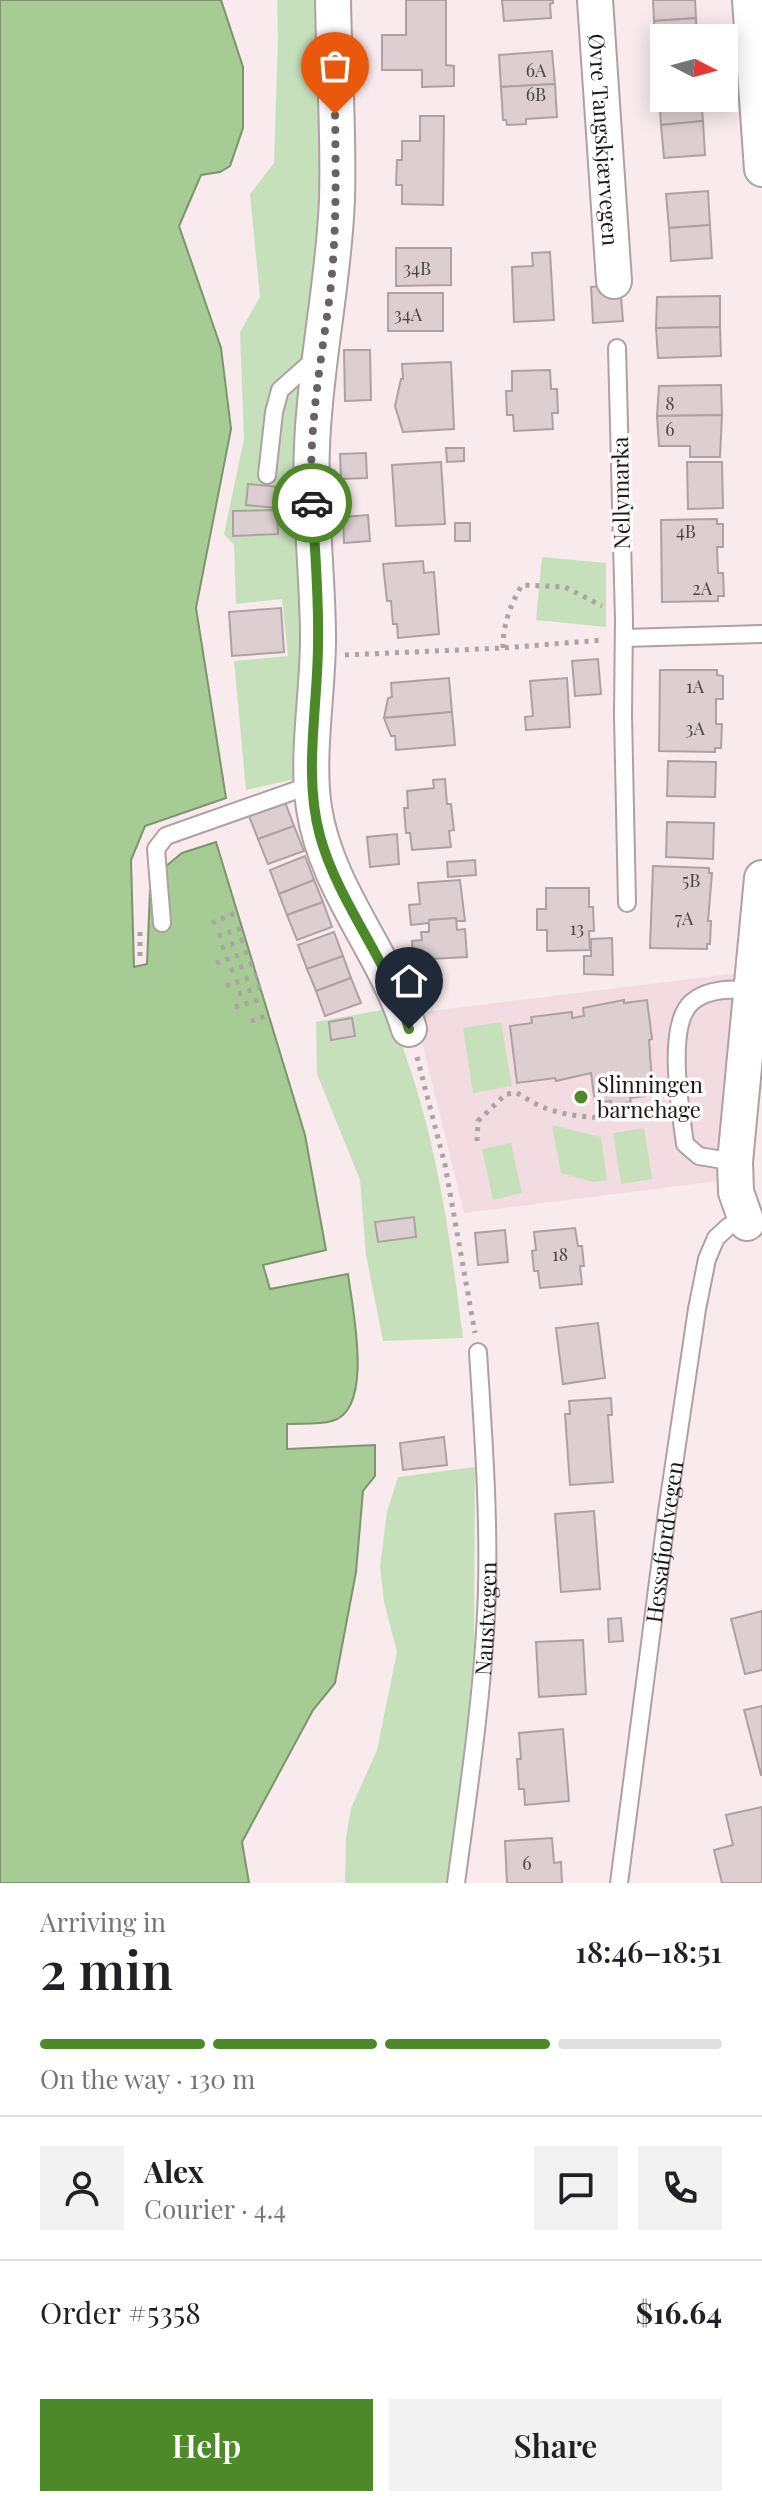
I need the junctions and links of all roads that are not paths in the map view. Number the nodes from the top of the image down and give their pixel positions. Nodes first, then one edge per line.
1 (333, 0) edge
2 (595, 0) edge
3 (750, 0) edge
4 (762, 169) edge
5 (614, 281) dead end
6 (617, 348) dead end
7 (320, 354) junction
8 (267, 475) dead end
9 (762, 634) edge
10 (624, 638) junction
11 (311, 785) junction
12 (762, 878) edge
13 (627, 903) dead end
14 (162, 923) dead end
15 (753, 990) junction
16 (409, 1029) road end
17 (735, 1162) junction
18 (754, 1225) edge
19 (478, 1352) road end
20 (456, 1883) edge
21 (619, 1883) edge

1 - 7 street
2 - 5 street, Øvre Tangskjærvegen
3 - 4 street
6 - 10 lane, Nellymarka
7 - 8 lane
7 - 11 street
9 - 10 lane
10 - 13 lane, Nellymarka
11 - 14 lane
11 - 16 street
12 - 15 street, Hessafjordvegen
15 - 17 street, Hessafjordvegen
15 - 17 lane
17 - 18 street, Hessafjordvegen
18 - 21 lane, Hessafjordvegen
19 - 20 lane, Naustvegen

